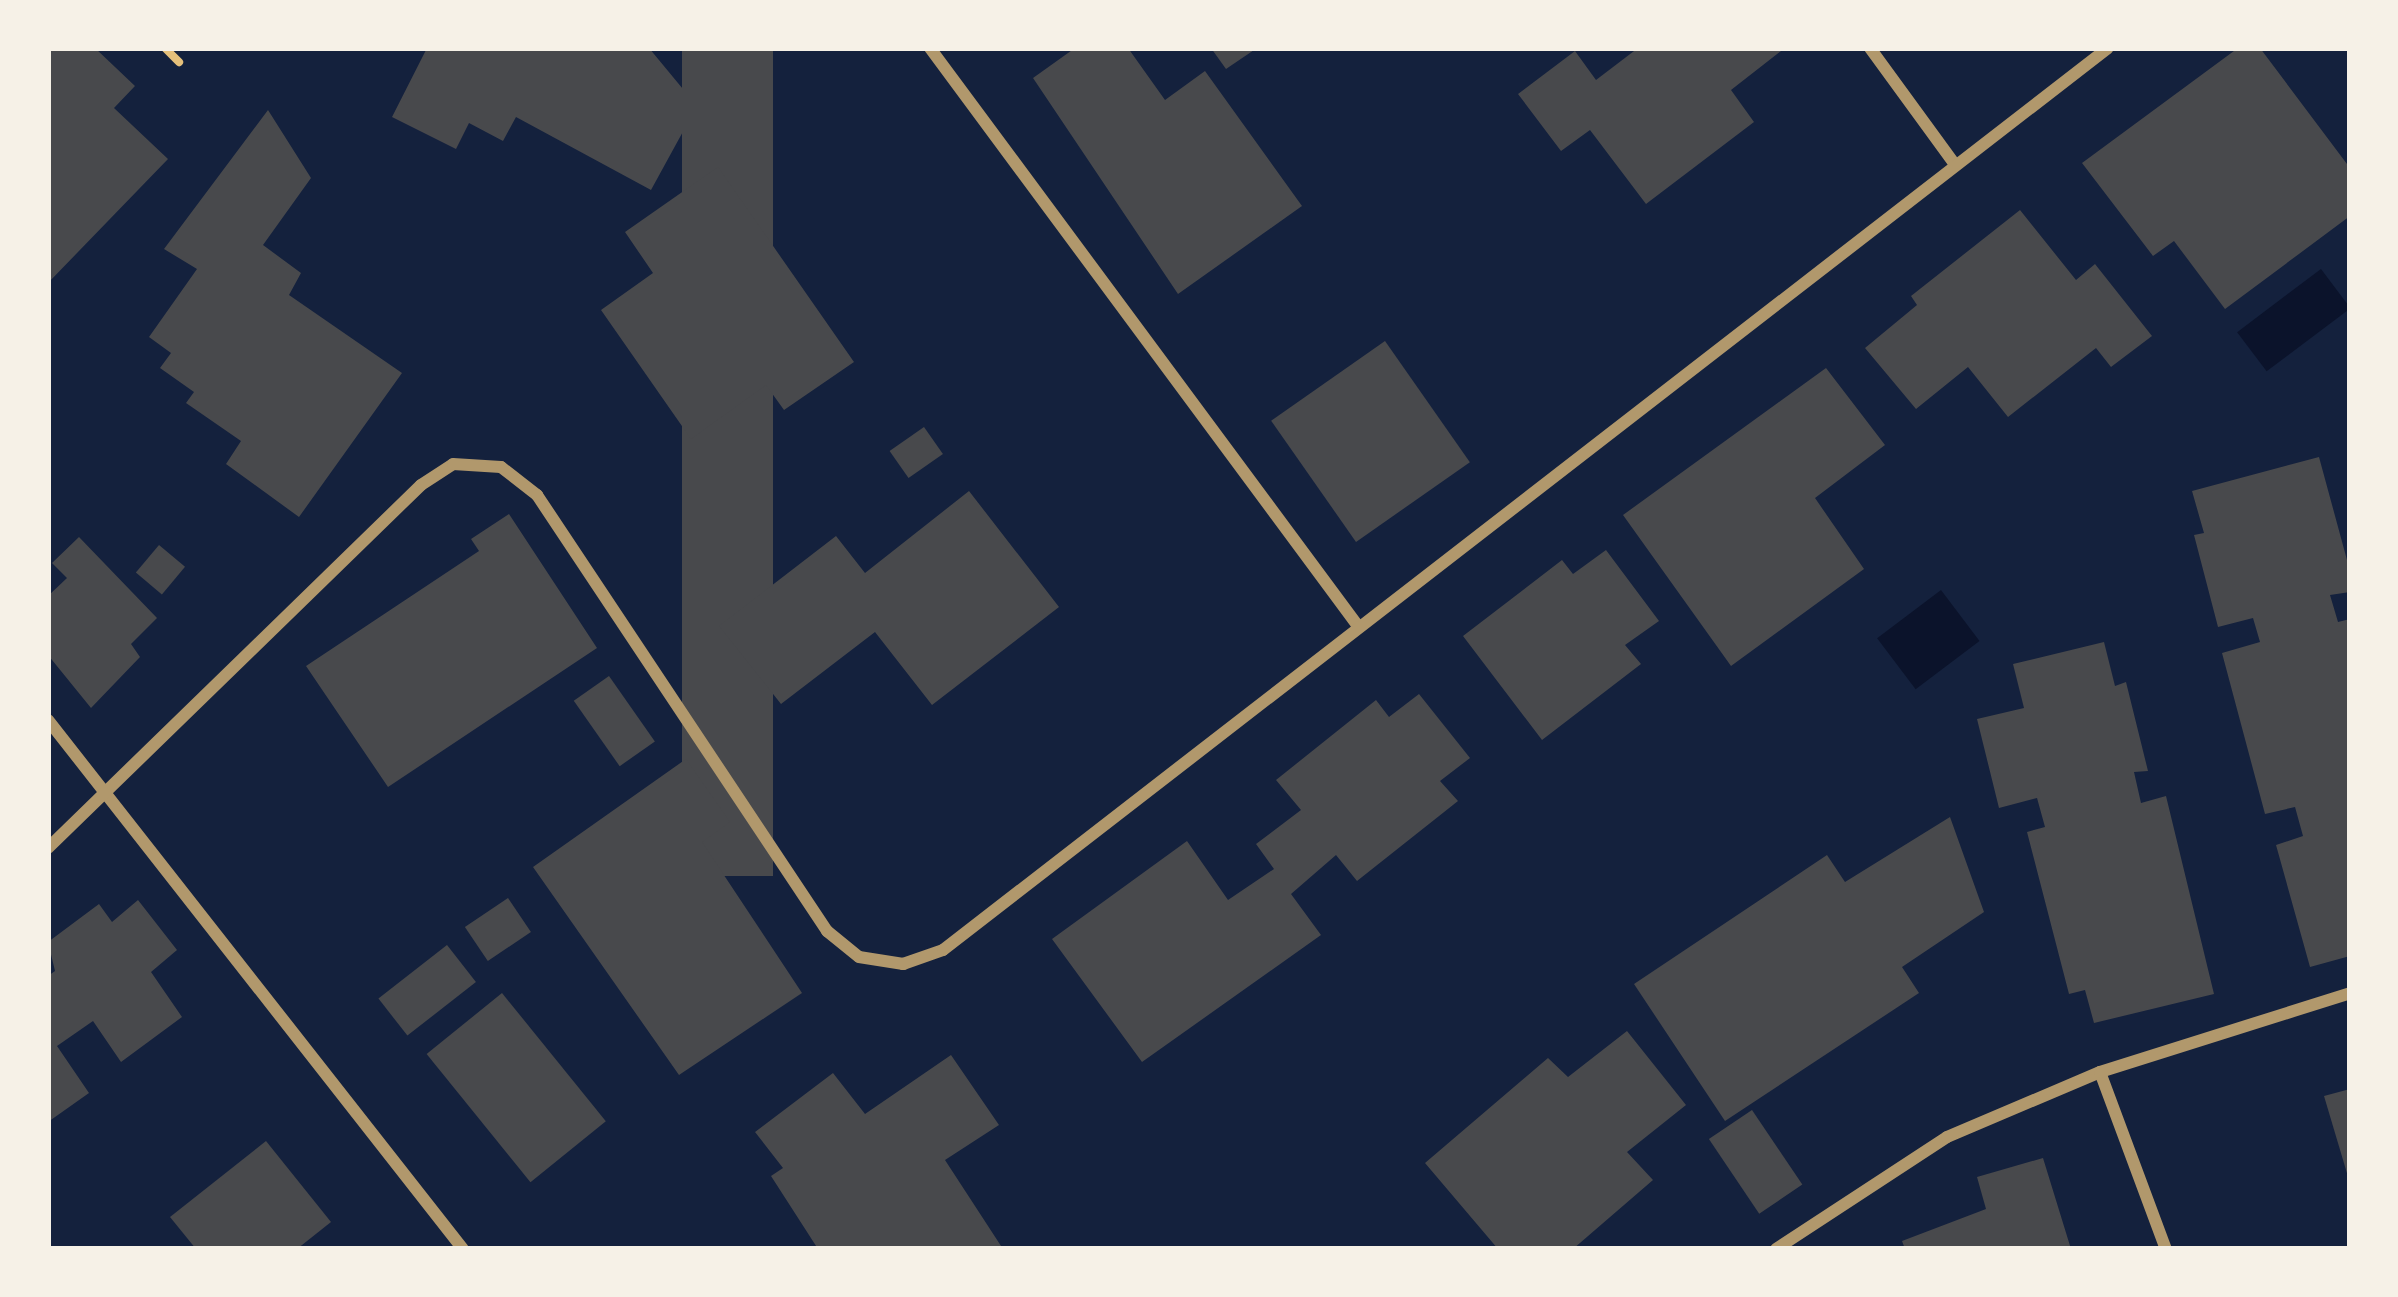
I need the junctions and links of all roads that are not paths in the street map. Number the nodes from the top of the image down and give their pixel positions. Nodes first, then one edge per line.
1 (930, 48) edge
2 (1870, 48) edge
3 (2108, 48) edge
4 (1954, 163) junction
5 (1358, 626) junction
6 (48, 720) edge
7 (101, 790) junction
8 (48, 848) edge
9 (2350, 993) edge
10 (2100, 1072) junction
11 (463, 1249) edge
12 (1776, 1249) edge
13 (2166, 1249) edge

1 - 5 street
2 - 4 street
3 - 4 street
4 - 5 street
5 - 7 street
6 - 7 street
7 - 8 street
7 - 11 street
9 - 10 street
10 - 12 street
10 - 13 street

